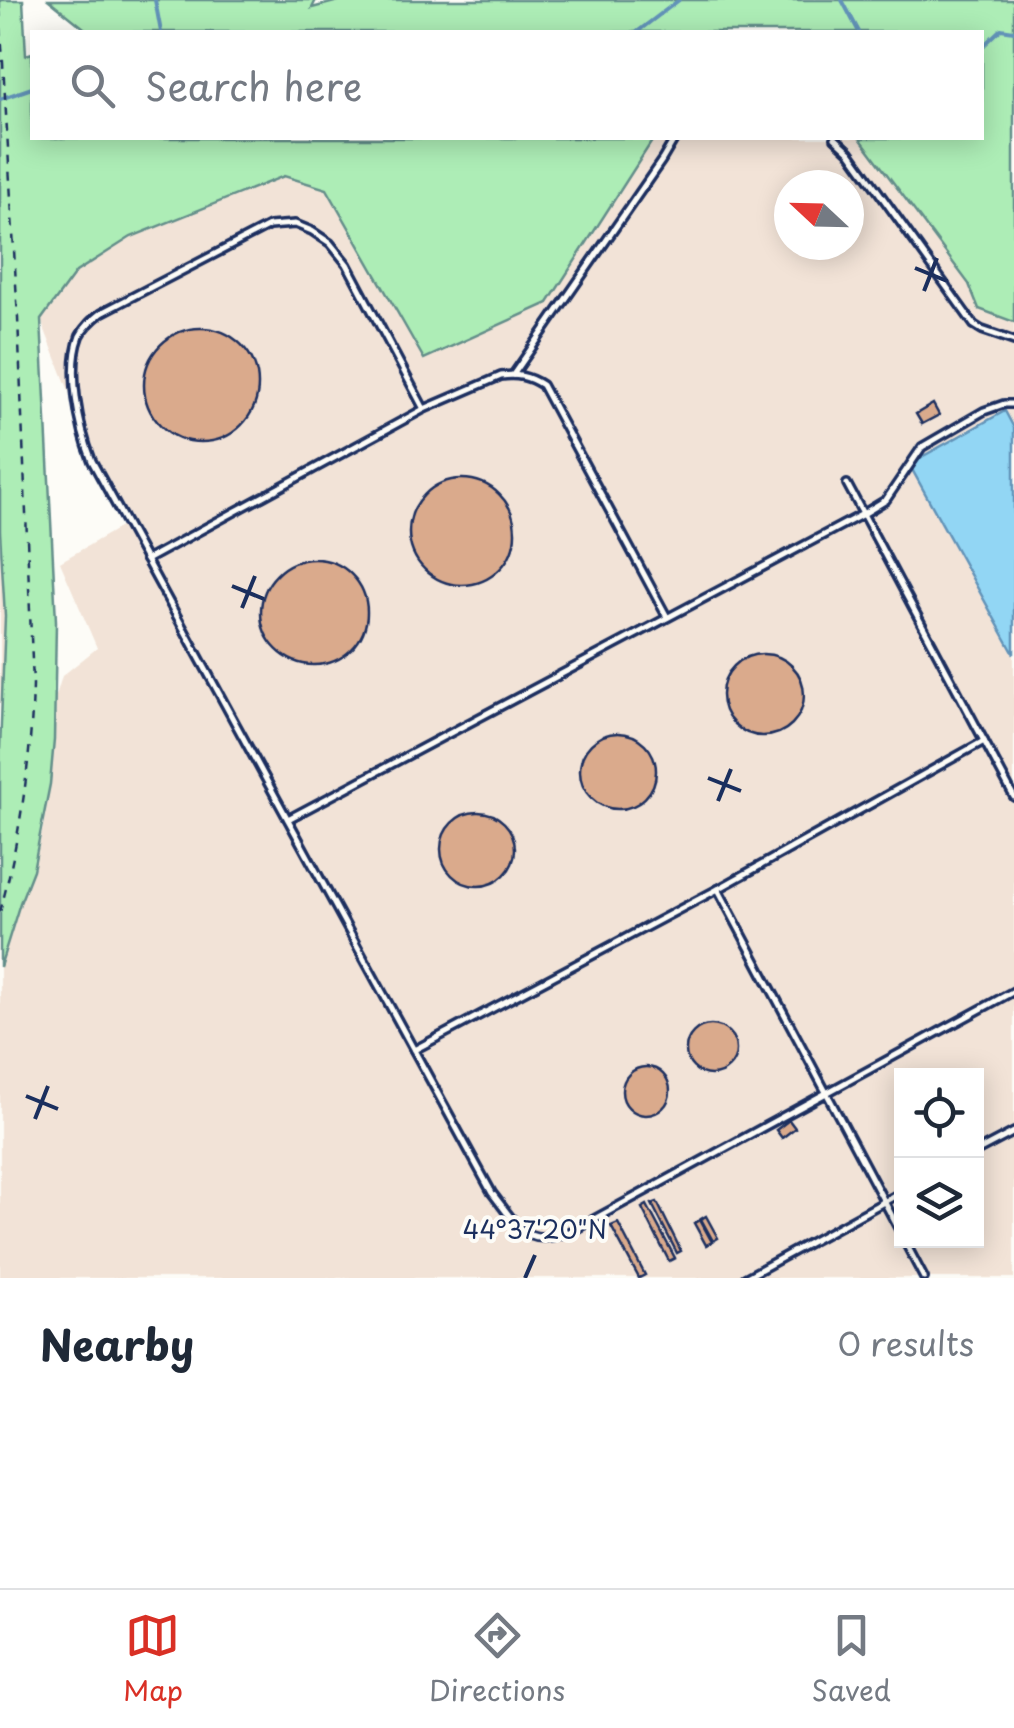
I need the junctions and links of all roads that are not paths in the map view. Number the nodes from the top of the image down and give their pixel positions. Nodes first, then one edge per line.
1 (673, 140) edge
2 (837, 140) edge
3 (1014, 341) edge
4 (513, 375) junction
5 (1014, 404) edge
6 (424, 409) junction
7 (847, 484) dead end
8 (863, 514) junction
9 (146, 560) junction
10 (668, 618) junction
11 (984, 742) junction
12 (1014, 797) edge
13 (288, 819) junction
14 (718, 889) junction
15 (1014, 991) edge
16 (414, 1050) junction
17 (826, 1092) junction
18 (1014, 1132) edge
19 (984, 1148) edge
20 (894, 1196) edge
21 (884, 1202) junction
22 (894, 1221) edge
23 (908, 1248) edge
24 (744, 1278) edge
25 (924, 1278) edge

1 - 4 lane
2 - 3 lane
4 - 6 lane
4 - 10 lane
5 - 8 lane
6 - 9 lane
6 - 9 lane
7 - 8 lane
8 - 10 lane
8 - 11 lane
9 - 13 lane
10 - 13 lane
11 - 12 lane
11 - 14 lane
13 - 16 lane
14 - 16 lane
14 - 17 lane
15 - 17 lane
16 - 17 lane
17 - 21 lane
18 - 19 lane
20 - 21 lane
21 - 22 lane
21 - 24 lane
23 - 25 lane

